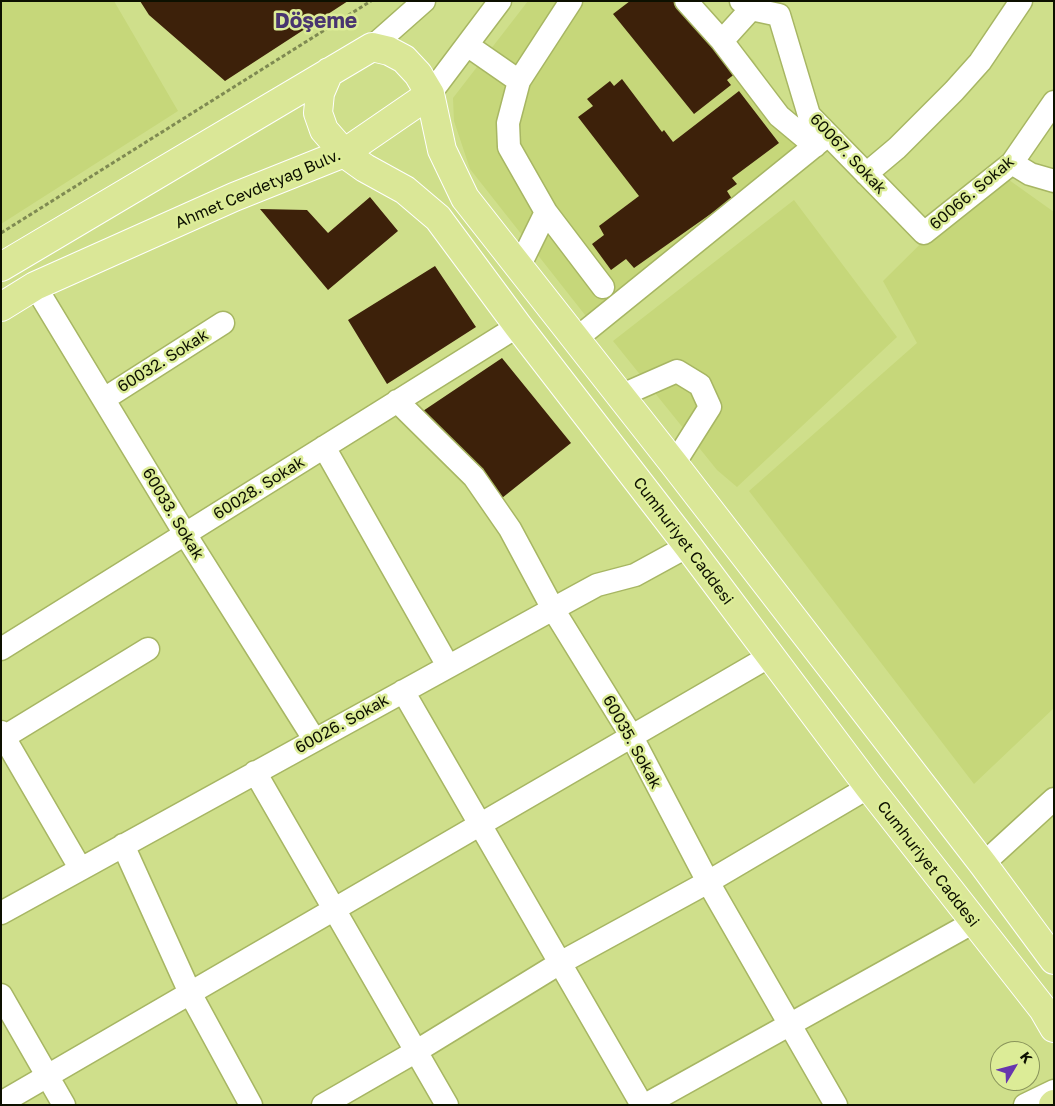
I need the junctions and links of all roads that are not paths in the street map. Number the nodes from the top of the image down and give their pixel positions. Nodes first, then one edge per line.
1 (424, 1) edge
2 (500, 1) edge
3 (571, 1) edge
4 (686, 1) edge
5 (1021, 1) edge
6 (746, 5) edge
7 (784, 8) edge
8 (722, 42) junction
9 (467, 45) junction
10 (372, 47) junction
11 (329, 72) junction
12 (519, 81) junction
13 (430, 94) junction
14 (1054, 102) edge
15 (822, 141) junction
16 (344, 153) junction
17 (1012, 163) junction
18 (866, 174) junction
19 (1054, 182) edge
20 (546, 212) junction
21 (924, 233) joint
22 (1, 267) edge
23 (519, 267) junction
24 (36, 286) junction
25 (603, 287) dead end
26 (1, 307) edge
27 (223, 323) dead end
28 (518, 326) junction
29 (576, 339) junction
30 (620, 396) junction
31 (104, 399) junction
32 (397, 401) junction
33 (324, 447) junction
34 (674, 464) junction
35 (185, 534) junction
36 (688, 546) junction
37 (553, 608) junction
38 (1, 649) edge
39 (148, 649) dead end
40 (770, 656) junction
41 (448, 666) junction
42 (403, 690) junction
43 (3, 734) edge
44 (632, 737) junction
45 (314, 739) junction
46 (255, 772) junction
47 (869, 787) junction
48 (1054, 799) edge
49 (481, 824) junction
50 (122, 845) junction
51 (983, 864) junction
52 (80, 868) junction
53 (708, 882) junction
54 (334, 910) junction
55 (1, 912) edge
56 (974, 922) junction
57 (1054, 960) edge
58 (560, 963) junction
59 (190, 993) junction
60 (1, 995) edge
61 (789, 1024) junction
62 (1054, 1028) edge
63 (415, 1052) junction
64 (47, 1076) junction
65 (1054, 1091) edge
66 (1, 1103) edge
67 (64, 1105) edge
68 (251, 1105) edge
69 (323, 1105) edge
70 (447, 1105) edge
71 (644, 1105) edge
72 (836, 1105) edge
73 (1025, 1105) edge

1 - 10 street
2 - 9 street, Ahmet Cevdetyağ Bulv.
3 - 12 street
4 - 8 street
5 - 18 street
6 - 7 street, 60067. Sokak
6 - 8 street
7 - 15 street, 60067. Sokak
8 - 15 street
9 - 12 street
9 - 13 street, Ahmet Cevdetyağ Bulv.
10 - 11 main road
10 - 13 main road
11 - 16 main road, Cumhuriyet Caddesi
11 - 22 main road
12 - 20 street
13 - 16 main road, Ahmet Cevdetyağ Bulv.
13 - 23 main road
14 - 17 street, 60066. Sokak
15 - 18 street, 60067. Sokak
15 - 29 street
16 - 24 main road, Ahmet Cevdetyağ Bulv.
16 - 28 main road, Cumhuriyet Caddesi
17 - 19 street
17 - 21 street, 60066. Sokak
18 - 21 street, 60067. Sokak
20 - 23 street
20 - 25 street
23 - 29 main road
24 - 26 main road, Ahmet Cevdetyağ Bulv.
24 - 31 street, 60033. Sokak
27 - 31 street, 60032. Sokak
28 - 32 street, 60028. Sokak
28 - 36 main road, Cumhuriyet Caddesi
29 - 30 main road
30 - 34 main road
30 - 34 street
31 - 35 street, 60033. Sokak
32 - 33 street, 60028. Sokak
32 - 37 street, 60035. Sokak
33 - 35 street, 60028. Sokak
33 - 41 street
34 - 51 main road
35 - 38 street, 60028. Sokak
35 - 45 street, 60033. Sokak
36 - 37 street, 60026. Sokak
36 - 40 main road, Cumhuriyet Caddesi
37 - 41 street, 60026. Sokak
37 - 44 street, 60035. Sokak
39 - 43 street
40 - 44 street
40 - 47 main road, Cumhuriyet Caddesi
41 - 42 street, 60026. Sokak
42 - 45 street, 60026. Sokak
42 - 49 street
43 - 52 street
44 - 49 street
44 - 53 street, 60035. Sokak
45 - 46 street, 60026. Sokak
46 - 50 street, 60026. Sokak
46 - 54 street
47 - 53 street
47 - 56 main road, Cumhuriyet Caddesi
48 - 51 street
49 - 54 street
49 - 58 street
50 - 52 street, 60026. Sokak
50 - 59 street
51 - 57 main road
52 - 55 street, 60026. Sokak
53 - 58 street
53 - 61 street, 60035. Sokak
54 - 59 street
54 - 63 street
56 - 61 street
56 - 62 main road, Cumhuriyet Caddesi
58 - 63 street
58 - 71 street
59 - 64 street
59 - 68 street
60 - 64 street
61 - 71 street
61 - 72 street, 60035. Sokak
63 - 69 street
63 - 70 street
64 - 66 street
64 - 67 street
65 - 73 street

